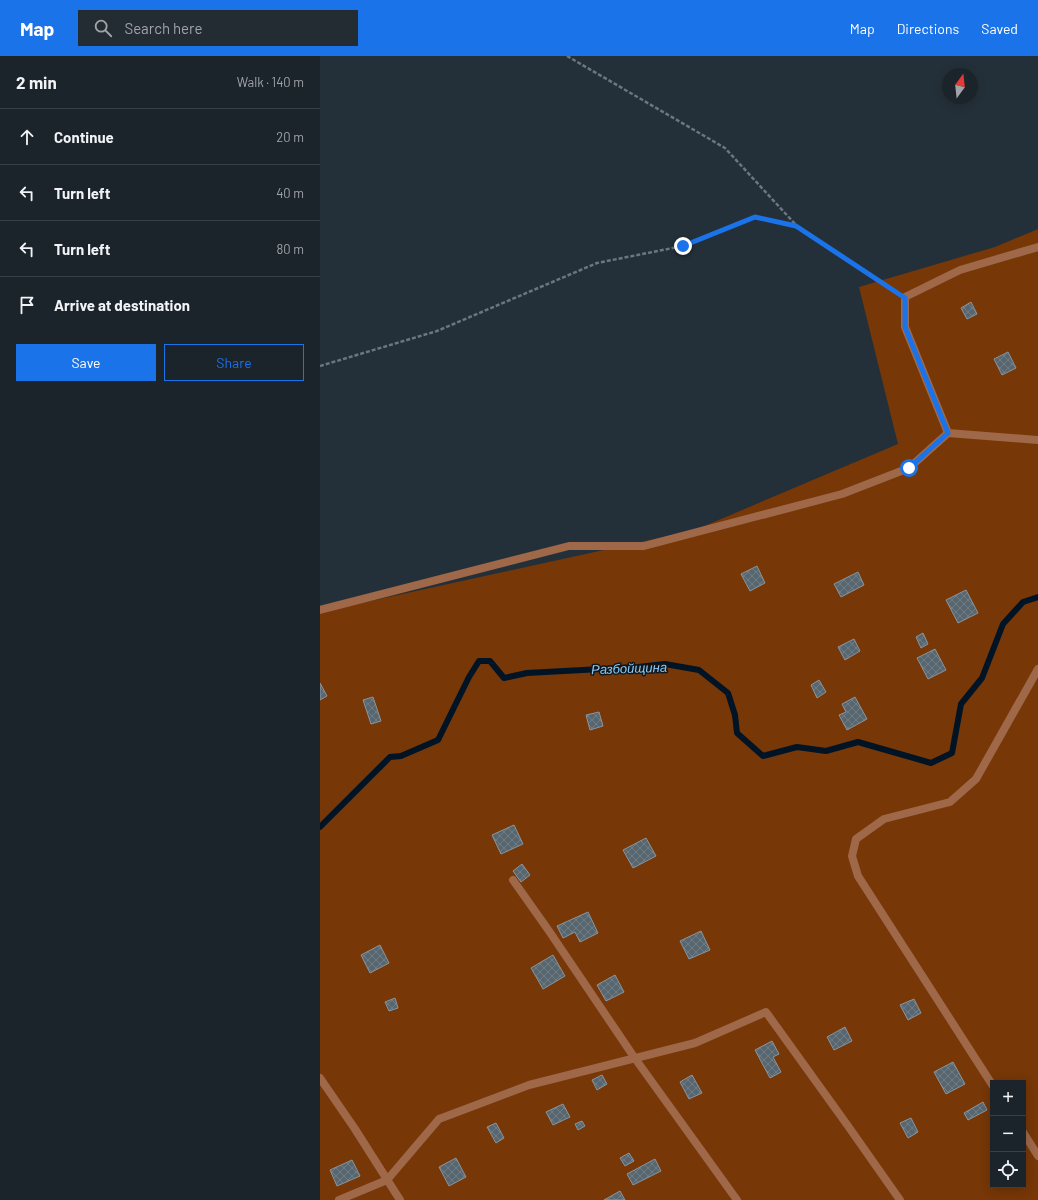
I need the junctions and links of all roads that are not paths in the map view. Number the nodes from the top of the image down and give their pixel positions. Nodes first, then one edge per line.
1 (1038, 248) edge
2 (948, 433) junction
3 (1038, 440) edge
4 (320, 610) edge
5 (1038, 669) edge
6 (513, 880) dead end
7 (634, 1057) junction
8 (320, 1078) edge
9 (990, 1081) edge
10 (1026, 1137) edge
11 (1038, 1156) edge
12 (387, 1180) junction
13 (339, 1200) edge
14 (400, 1200) edge
15 (737, 1200) edge
16 (900, 1200) edge

1 - 2 lane
2 - 3 lane
2 - 4 lane
5 - 9 lane
6 - 7 lane
7 - 12 lane
7 - 15 lane
7 - 16 lane
8 - 12 lane
10 - 11 lane
12 - 13 lane
12 - 14 lane

